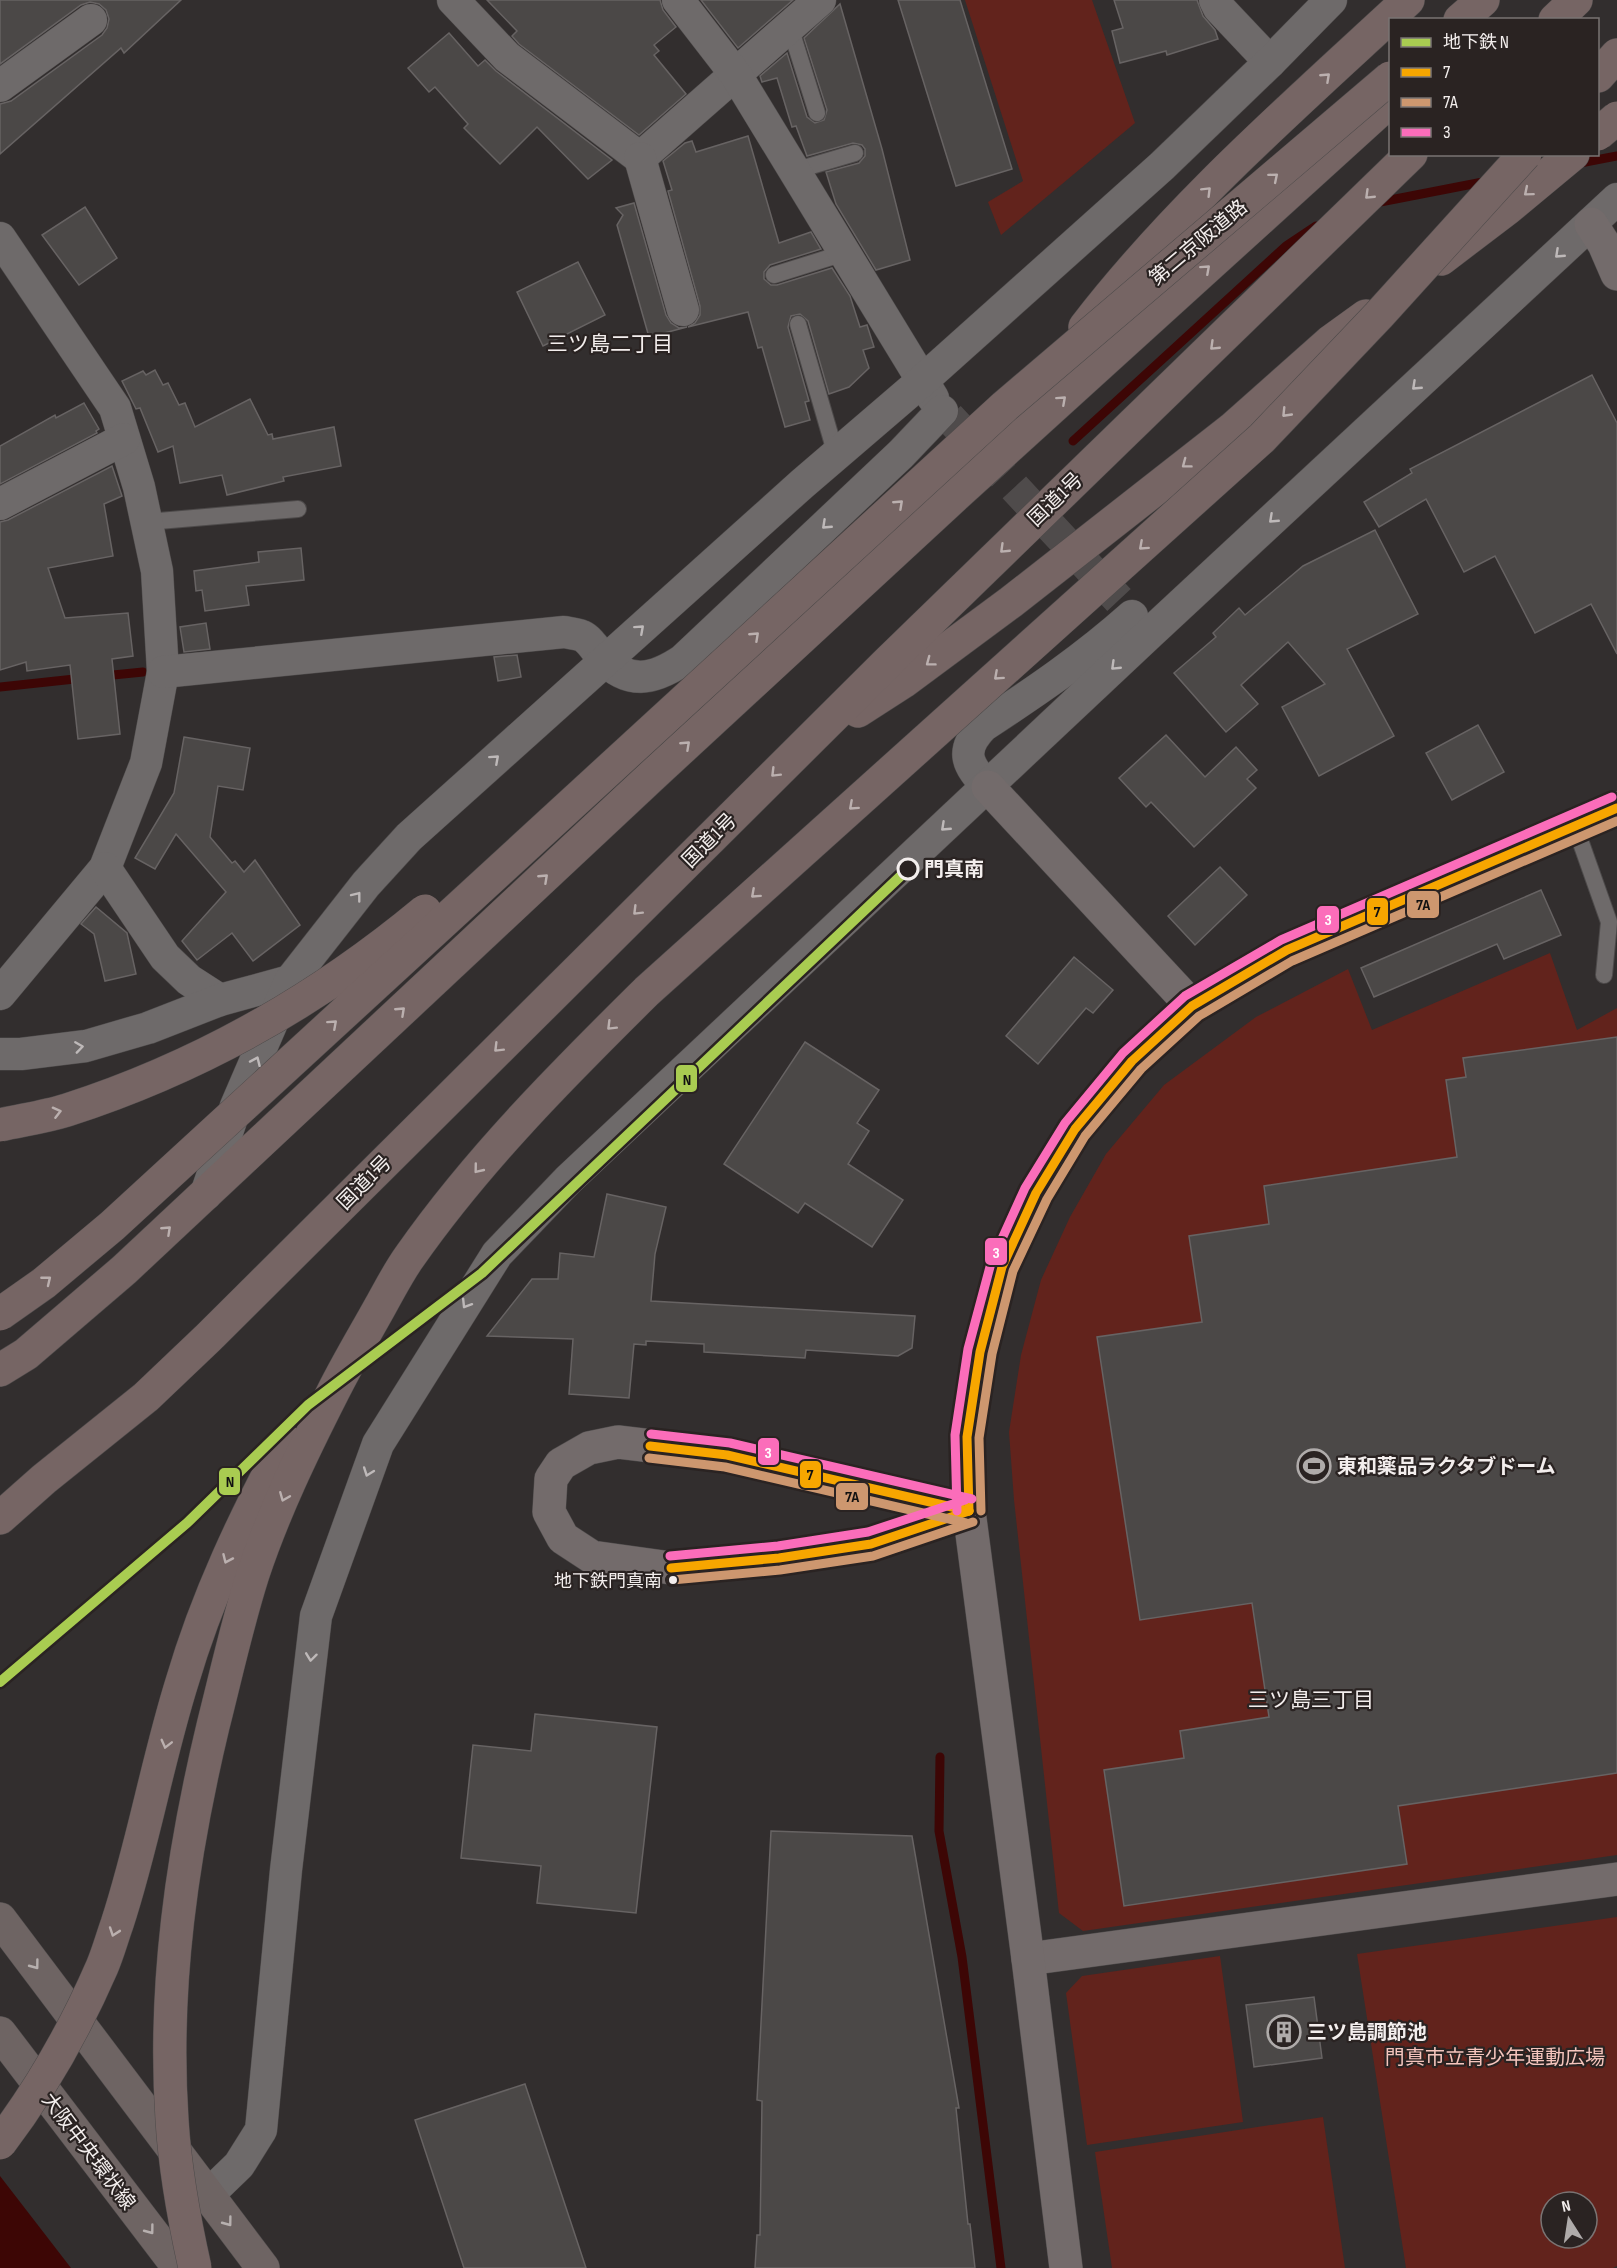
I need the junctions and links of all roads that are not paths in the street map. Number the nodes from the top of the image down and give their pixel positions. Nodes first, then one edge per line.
1 (453, 0) edge
2 (678, 0) edge
3 (820, 0) edge
4 (1215, 0) edge
5 (1331, 0) edge
6 (1408, 0) edge
7 (1483, 0) edge
8 (1503, 0) edge
9 (1576, 0) edge
10 (1462, 18) edge
11 (1483, 18) edge
12 (1557, 18) edge
13 (91, 20) dead end
14 (790, 27) junction
15 (1617, 55) edge
16 (1270, 62) junction
17 (736, 75) junction
18 (1599, 75) edge
19 (1389, 79) edge
20 (0, 86) edge
21 (1389, 102) edge
22 (818, 112) dead end
23 (1617, 120) edge
24 (1599, 121) edge
25 (1599, 134) edge
26 (855, 153) dead end
27 (1409, 156) edge
28 (1523, 156) edge
29 (1571, 156) edge
30 (640, 158) junction
31 (794, 171) junction
32 (1617, 199) edge
33 (1591, 224) junction
34 (0, 238) edge
35 (844, 253) junction
36 (1617, 274) edge
37 (774, 275) dead end
38 (683, 310) dead end
39 (798, 324) dead end
40 (922, 381) junction
41 (124, 439) junction
42 (836, 455) junction
43 (956, 495) junction
44 (0, 504) edge
45 (298, 509) dead end
46 (147, 522) junction
47 (1134, 616) junction
48 (605, 660) junction
49 (728, 662) junction
50 (162, 672) junction
51 (804, 745) junction
52 (988, 787) junction
53 (1617, 808) edge
54 (1575, 826) junction
55 (105, 868) junction
56 (1604, 975) dead end
57 (290, 981) junction
58 (0, 994) edge
59 (220, 1000) junction
60 (1192, 1006) junction
61 (0, 1054) edge
62 (0, 1125) edge
63 (206, 1194) junction
64 (408, 1257) junction
65 (0, 1314) edge
66 (0, 1370) edge
67 (969, 1511) junction
68 (0, 1518) edge
69 (1617, 1879) edge
70 (0, 1919) edge
71 (1028, 1959) junction
72 (0, 2033) edge
73 (0, 2143) edge
74 (208, 2195) junction
75 (179, 2268) edge
76 (195, 2268) edge
77 (263, 2268) edge
78 (1066, 2268) edge

1 - 30 street
2 - 17 street
3 - 14 street
4 - 16 street
5 - 16 street
43 -> 6 highway
7 - 10 highway
8 - 11 highway
9 - 12 highway
13 - 20 street
14 - 17 street
14 - 22 lane
15 - 18 highway
16 - 40 street
17 - 30 street
17 - 31 street
49 -> 19 highway, 第二京阪道路, bridge
43 -> 21 highway
23 - 24 street
23 - 25 highway, bridge
26 - 31 lane
27 -> 51 highway, 国道1号
28 -> 64 highway, bridge
29 -> 51 highway, bridge
30 - 38 street
31 - 35 street
32 - 33 street
33 - 36 street
33 -> 47 street
34 - 41 street
35 - 37 lane
35 - 40 street
39 - 42 lane
40 - 42 street
40 -> 48 street
41 - 44 street
41 - 46 street
48 -> 42 street
63 -> 43 highway
45 - 46 lane
46 - 50 street
47 -> 52 street
47 - 52 street
48 - 50 street
57 -> 48 street
62 -> 49 highway, bridge
65 -> 49 highway, bridge
50 - 55 street
51 -> 68 highway, 国道1号
52 - 60 street
52 -> 74 street
53 - 54 street
54 - 56 lane
54 - 60 street
55 - 58 street
55 - 59 street
57 - 59 street
63 -> 57 street
61 -> 59 street
60 - 67 street
66 -> 63 highway
64 -> 73 highway, bridge
64 -> 76 highway, bridge
67 - 67 street
67 - 71 street
69 - 71 street
70 -> 74 main road
71 - 78 street
72 -> 75 main road, 大阪中央環状線
74 -> 77 main road

